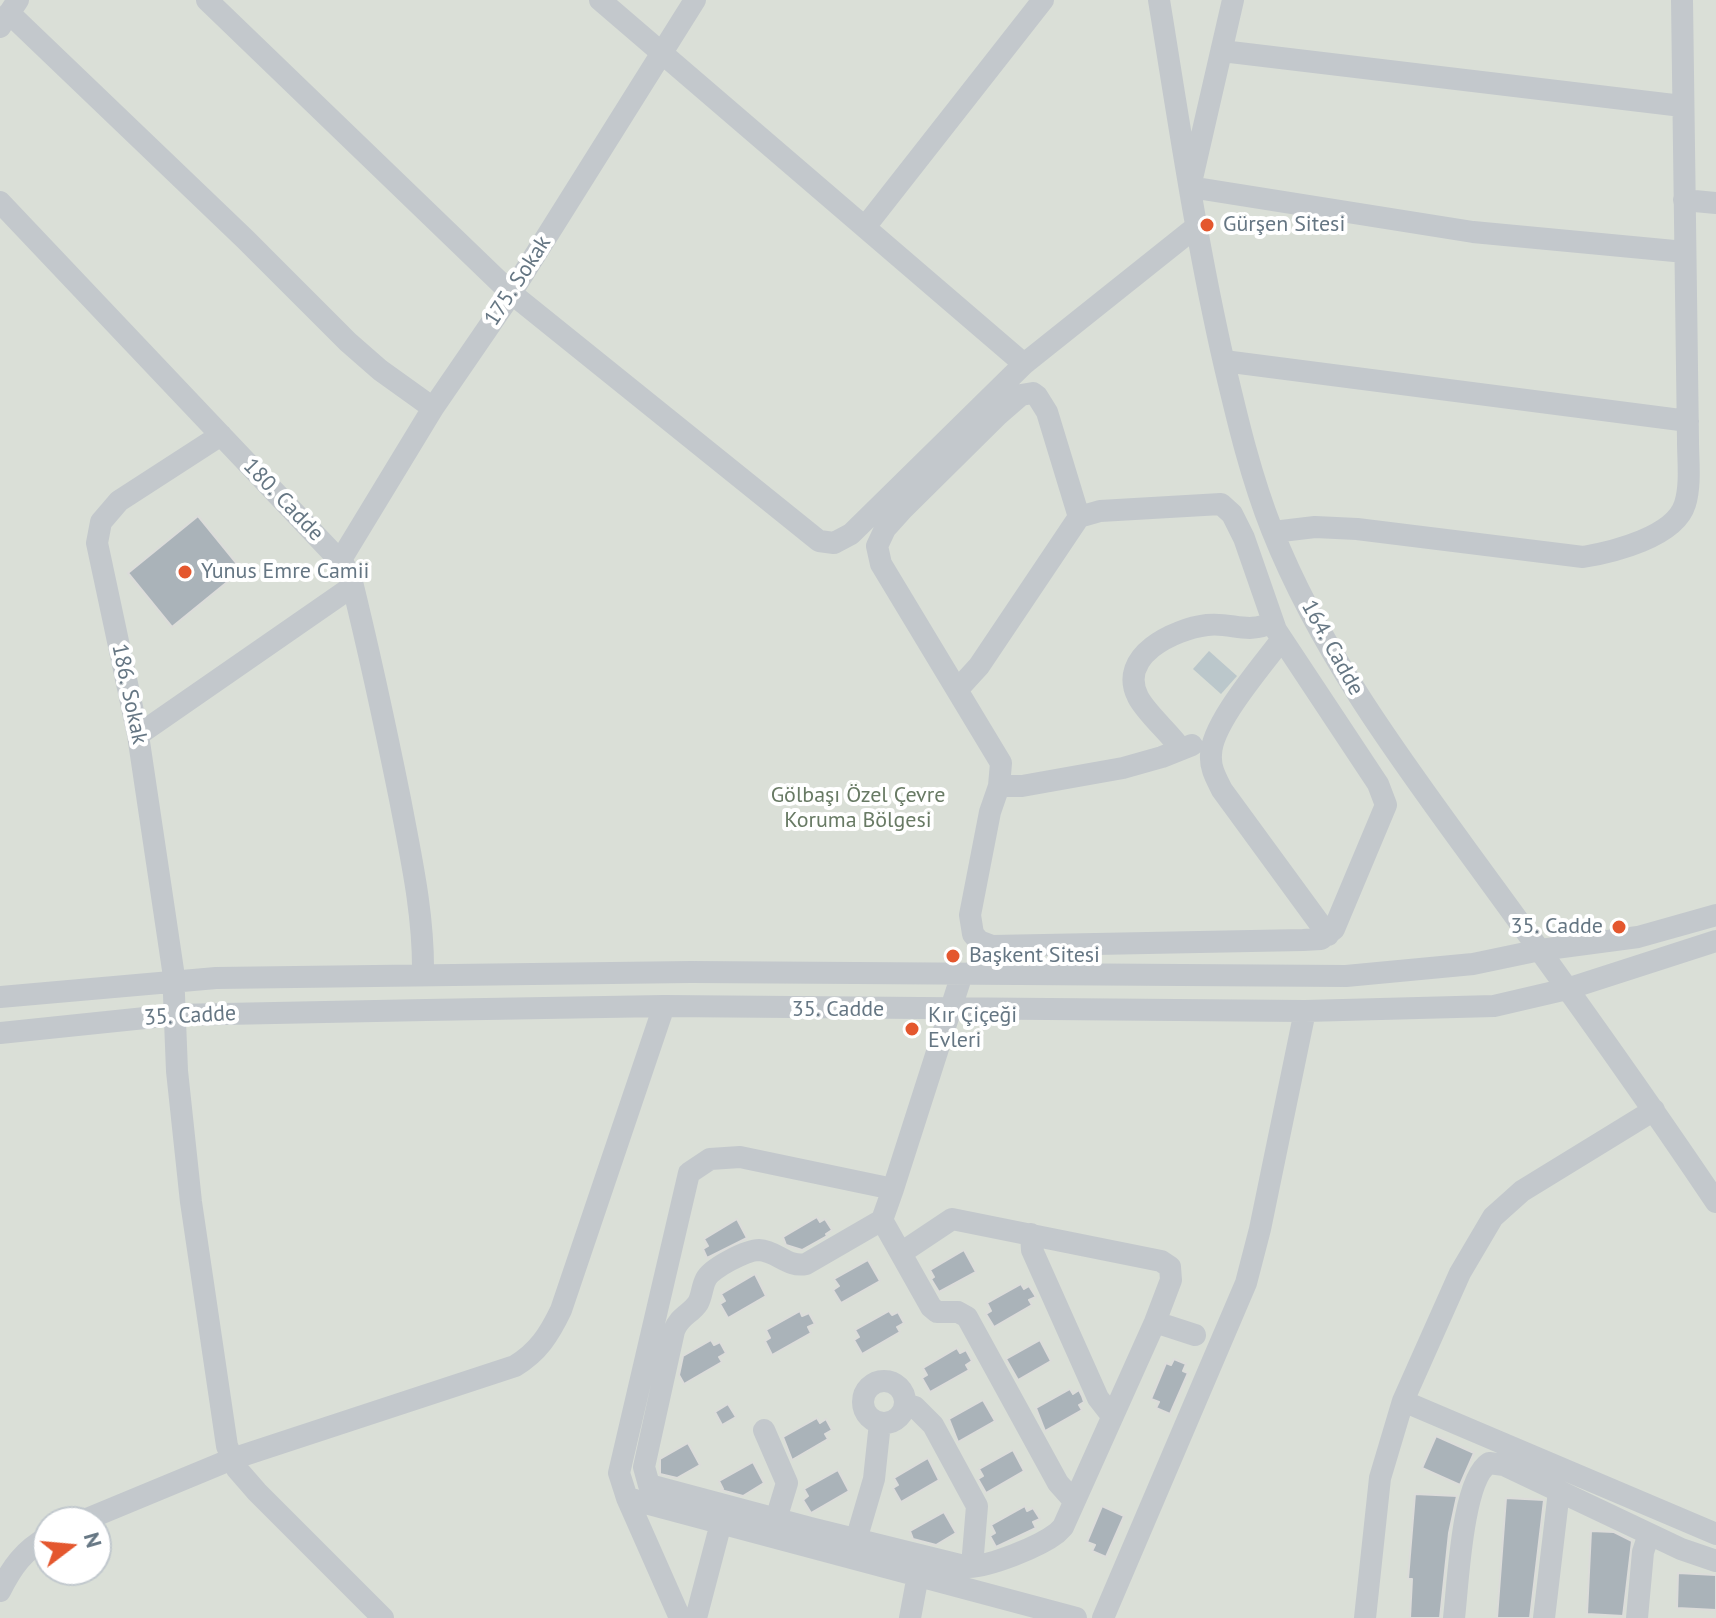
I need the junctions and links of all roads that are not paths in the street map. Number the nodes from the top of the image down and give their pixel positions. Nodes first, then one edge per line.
1 (207, 0) edge
2 (600, 0) edge
3 (695, 0) edge
4 (1043, 0) edge
5 (1159, 0) edge
6 (1233, 0) edge
7 (1682, 0) edge
8 (9, 13) edge
9 (1222, 51) junction
10 (661, 53) junction
11 (1682, 106) junction
12 (1190, 187) junction
13 (1684, 200) junction
14 (0, 202) edge
15 (1716, 203) edge
16 (1197, 226) junction
17 (865, 227) junction
18 (1685, 252) junction
19 (511, 293) junction
20 (1224, 361) junction
21 (1024, 364) junction
22 (433, 408) junction
23 (1688, 421) junction
24 (221, 435) junction
25 (1079, 517) junction
26 (1273, 532) junction
27 (340, 561) junction
28 (353, 586) junction
29 (1309, 611) junction
30 (1277, 631) junction
31 (958, 689) junction
32 (138, 735) junction
33 (1213, 742) junction
34 (1181, 749) junction
35 (999, 786) junction
36 (1716, 915) edge
37 (1328, 935) junction
38 (1716, 941) edge
39 (1540, 950) junction
40 (962, 974) junction
41 (423, 975) junction
42 (173, 981) junction
43 (1567, 989) junction
44 (0, 997) edge
45 (664, 1006) junction
46 (952, 1011) junction
47 (1305, 1011) junction
48 (174, 1015) junction
49 (0, 1033) edge
50 (1654, 1110) junction
51 (893, 1189) junction
52 (1716, 1202) edge
53 (882, 1220) junction
54 (1031, 1234) junction
55 (901, 1253) junction
56 (1155, 1322) junction
57 (1195, 1335) dead end
58 (1403, 1401) junction
59 (905, 1404) junction
60 (1112, 1416) junction
61 (880, 1423) junction
62 (764, 1430) dead end
63 (232, 1459) junction
64 (1559, 1491) junction
65 (627, 1498) junction
66 (1074, 1501) junction
67 (112, 1509) edge
68 (776, 1519) junction
69 (721, 1523) junction
70 (1649, 1534) junction
71 (1716, 1534) edge
72 (856, 1540) junction
73 (32, 1545) edge
74 (1716, 1561) edge
75 (6, 1563) edge
76 (972, 1566) junction
77 (918, 1575) junction
78 (0, 1591) edge
79 (383, 1618) edge
80 (680, 1618) edge
81 (696, 1618) edge
82 (910, 1618) edge
83 (1076, 1618) edge
84 (1103, 1618) edge
85 (1365, 1618) edge
86 (1454, 1618) edge
87 (1544, 1618) edge
88 (1637, 1618) edge

1 - 19 street
2 - 10 street
3 - 10 street, 175. Sokak
4 - 17 street
5 - 12 street, 164. Cadde
6 - 9 street
7 - 11 street
8 - 22 street
9 - 11 street
9 - 12 street
10 - 17 street
10 - 19 street, 175. Sokak
11 - 13 street
12 - 16 street, 164. Cadde
12 - 18 street
13 - 15 street
13 - 18 street
14 - 24 street, 180. Cadde
16 - 20 street, 164. Cadde
16 - 21 street
17 - 21 street
18 - 23 street
19 - 21 street
19 - 22 street, 175. Sokak
20 - 23 street
20 - 26 street, 164. Cadde
22 - 27 street, 175. Sokak
23 - 26 street
24 - 27 street, 180. Cadde
24 - 32 street, 186. Sokak
25 - 30 street
25 - 31 street
25 - 31 street
26 - 29 street, 164. Cadde
27 - 28 street, 180. Cadde
28 - 32 street
28 - 41 street, 180. Cadde
29 - 30 street
29 - 39 street, 164. Cadde
30 - 33 street
30 - 34 street
30 - 37 street
31 - 35 street
32 - 42 street, 186. Sokak
33 - 34 street
33 - 37 street
34 - 35 street
35 - 37 street
36 - 39 street, 35. Cadde
38 - 43 street, 35. Cadde
39 - 40 street, 35. Cadde
39 - 43 street, 164. Cadde
40 - 41 street, 35. Cadde
40 - 46 street
41 - 42 street, 35. Cadde
42 - 44 street, 35. Cadde
42 - 48 street, 186. Sokak
43 - 47 street, 35. Cadde
43 - 50 street, 164. Cadde
45 - 46 street, 35. Cadde
45 - 48 street, 35. Cadde
45 - 63 street
46 - 47 street, 35. Cadde
46 - 51 street
47 - 84 street
48 - 49 street, 35. Cadde
48 - 63 street, 186. Sokak
50 - 52 street, 164. Cadde
50 - 58 street
51 - 53 street
51 - 65 street
53 - 55 street
53 - 68 street
54 - 55 street
54 - 56 street
54 - 60 street
55 - 66 street
56 - 57 street
56 - 60 street
58 - 71 street
58 - 85 street
59 - 61 street
59 - 61 street
59 - 76 street
60 - 66 street
61 - 72 street
62 - 68 street
63 - 67 street
63 - 79 street
64 - 70 street
64 - 86 street
64 - 87 street
65 - 69 street
65 - 80 street
66 - 76 street
68 - 72 street
69 - 77 street
69 - 81 street
70 - 74 street
70 - 88 street
72 - 76 street
73 - 75 street
75 - 78 street
77 - 82 street
77 - 83 street

